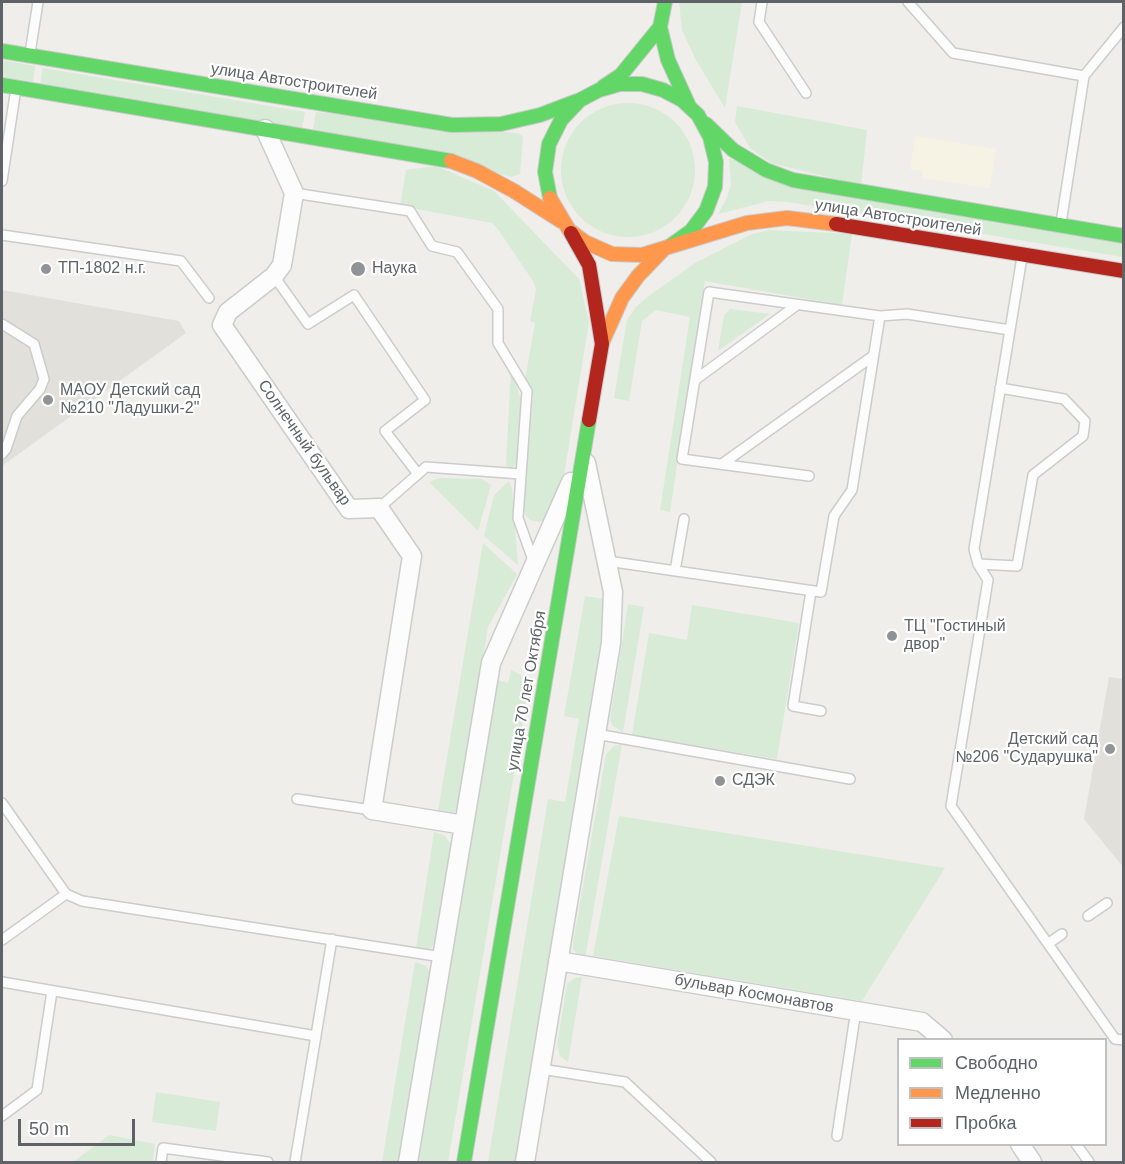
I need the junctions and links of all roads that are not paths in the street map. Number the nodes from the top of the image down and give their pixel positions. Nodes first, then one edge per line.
1 (38, 2) edge
2 (664, 2) edge
3 (762, 2) edge
4 (908, 2) edge
5 (660, 27) junction
6 (1124, 27) edge
7 (2, 51) edge
8 (30, 56) junction
9 (1084, 76) junction
10 (2, 85) edge
11 (16, 88) junction
12 (599, 90) junction
13 (806, 93) dead end
14 (580, 100) junction
15 (694, 111) junction
16 (265, 129) junction
17 (5, 131) edge
18 (2, 180) edge
19 (294, 193) junction
20 (566, 226) junction
21 (1061, 226) junction
22 (2, 235) edge
23 (1124, 236) edge
24 (667, 248) junction
25 (1022, 254) junction
26 (1124, 271) edge
27 (274, 276) junction
28 (209, 298) dead end
29 (797, 305) junction
30 (880, 316) junction
31 (2, 324) edge
32 (1010, 330) junction
33 (602, 344) junction
34 (873, 356) junction
35 (694, 380) junction
36 (1000, 388) junction
37 (584, 453) junction
38 (2, 454) edge
39 (722, 464) junction
40 (418, 474) junction
41 (521, 474) junction
42 (809, 476) dead end
43 (378, 508) junction
44 (684, 519) dead end
45 (607, 561) junction
46 (978, 564) junction
47 (535, 565) junction
48 (675, 571) junction
49 (811, 591) junction
50 (821, 711) dead end
51 (596, 734) junction
52 (850, 779) dead end
53 (297, 799) dead end
54 (2, 803) edge
55 (372, 810) junction
56 (464, 825) junction
57 (66, 894) junction
58 (1107, 903) dead end
59 (1088, 916) dead end
60 (1062, 934) dead end
61 (332, 939) junction
62 (2, 940) edge
63 (1049, 943) junction
64 (442, 957) junction
65 (558, 961) junction
66 (2, 982) edge
67 (52, 991) junction
68 (857, 1011) junction
69 (316, 1036) junction
70 (941, 1038) edge
71 (1124, 1040) edge
72 (541, 1069) junction
73 (2, 1116) edge
74 (837, 1136) dead end
75 (1022, 1146) edge
76 (1077, 1146) edge
77 (237, 1160) edge
78 (161, 1162) edge
79 (268, 1162) edge
80 (295, 1162) edge
81 (408, 1162) edge
82 (464, 1162) edge
83 (525, 1162) edge
84 (711, 1162) edge
85 (1032, 1162) edge
86 (1089, 1162) edge

1 - 8 lane
2 - 5 main road
3 - 13 lane
4 - 9 lane
5 - 12 main road
5 - 15 main road
6 - 9 lane
7 - 8 main road, улица Автостроителей
8 - 14 main road, улица Автостроителей
9 - 21 lane
10 - 11 main road
11 - 16 main road
11 - 17 lane
12 - 14 main road
12 - 15 main road
14 - 20 main road
15 - 21 main road, улица Автостроителей
15 - 24 main road
16 - 19 street
16 - 20 main road
17 - 18 lane
19 - 27 street
19 - 41 lane
20 - 24 main road
20 - 33 main road, улица 70 лет Октября
21 - 23 main road, улица Автостроителей
22 - 28 lane
24 - 25 main road, улица Автостроителей
24 - 33 main road
25 - 26 main road, улица Автостроителей
25 - 32 lane
27 - 40 lane
27 - 43 street, Солнечный бульвар
29 - 30 lane
29 - 35 lane
29 - 35 lane
30 - 32 lane
30 - 34 lane
31 - 38 lane
32 - 36 lane
33 - 37 main road, улица 70 лет Октября
34 - 39 lane
34 - 49 lane
35 - 39 lane
36 - 46 lane
36 - 46 lane
37 - 45 street
37 - 47 street
37 - 82 main road, улица 70 лет Октября
39 - 42 lane
40 - 41 lane
40 - 43 lane
41 - 47 lane
43 - 55 street
44 - 48 lane
45 - 48 lane
45 - 51 street
46 - 63 lane
47 - 56 street
48 - 49 lane
49 - 50 lane
51 - 52 lane
51 - 65 street
53 - 55 lane
54 - 57 lane
55 - 56 street
56 - 64 street
57 - 61 lane
57 - 62 lane
58 - 59 lane
60 - 63 lane
61 - 64 lane
61 - 69 lane
63 - 71 lane
64 - 81 street
65 - 68 street, бульвар Космонавтов
65 - 72 street
66 - 67 lane
67 - 69 lane
67 - 73 lane
68 - 70 street, бульвар Космонавтов
68 - 74 lane
69 - 80 lane
72 - 83 street
72 - 84 lane
75 - 85 street
76 - 86 lane
77 - 78 lane
77 - 79 lane

